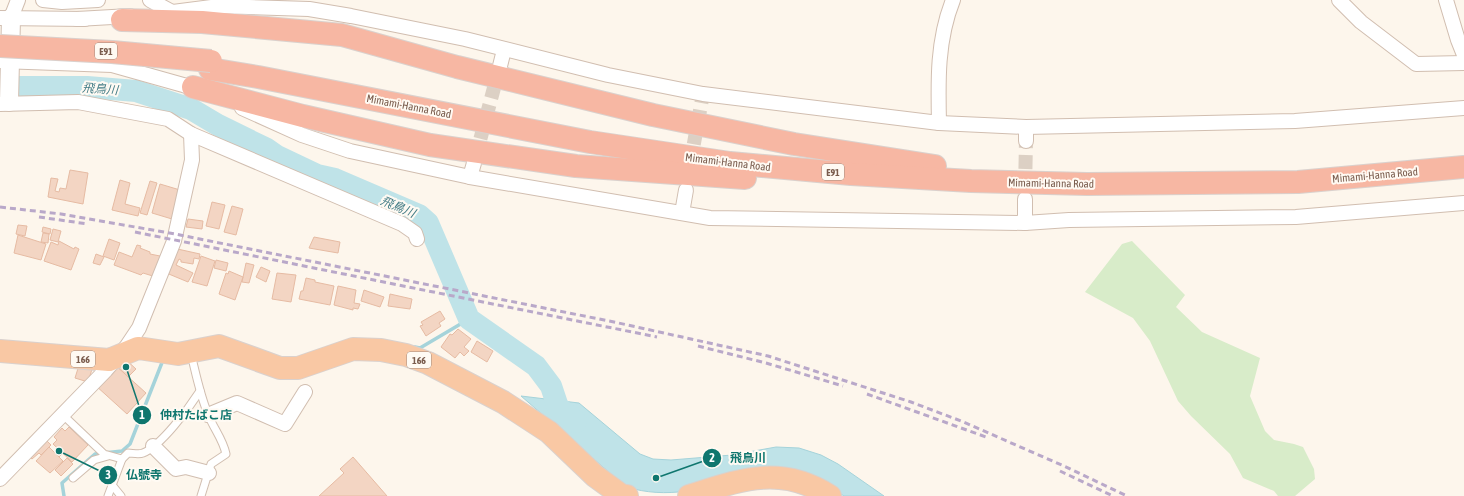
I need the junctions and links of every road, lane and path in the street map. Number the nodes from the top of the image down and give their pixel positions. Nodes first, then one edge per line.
1 (18, 0) edge
2 (43, 0) edge
3 (98, 0) edge
4 (150, 0) edge
5 (953, 0) edge
6 (1339, 0) edge
7 (1446, 0) edge
8 (172, 12) junction
9 (6, 18) edge
10 (77, 19) junction
11 (122, 20) joint
12 (504, 50) junction
13 (1464, 55) edge
14 (4, 58) edge
15 (1464, 63) edge
16 (500, 66) tunnel mouth
17 (193, 87) junction
18 (6, 103) edge
19 (1464, 108) edge
20 (939, 123) junction
21 (191, 134) junction
22 (1464, 159) edge
23 (1464, 167) edge
24 (972, 177) junction
25 (686, 190) dead end
26 (1025, 199) tunnel mouth
27 (1464, 203) edge
28 (682, 213) junction
29 (1024, 223) junction
30 (417, 239) dead end
31 (0, 351) edge
32 (178, 352) junction
33 (116, 356) junction
34 (200, 392) junction
35 (305, 392) dead end
36 (63, 415) junction
37 (208, 415) junction
38 (153, 446) junction
39 (104, 453) junction
40 (122, 459) junction
41 (208, 473) junction
42 (73, 478) dead end
43 (0, 479) edge
44 (112, 485) junction
45 (108, 496) edge
46 (121, 496) edge
47 (201, 496) edge
48 (623, 496) edge
49 (689, 496) edge
50 (830, 496) edge

1 - 9 street
2 - 3 street
4 - 8 street
5 - 20 street
6 - 15 street
7 - 13 street
8 - 10 street
8 - 12 street
9 - 10 street
9 - 14 street
10 - 11 street
11 - 24 highway
12 - 16 street
12 - 20 street
14 - 17 street
14 - 18 street
14 - 24 highway, Mimami-Hanna Road / E91, bridge
17 - 24 highway
17 - 28 street
18 - 21 street
19 - 20 street
21 - 30 street
21 - 33 street
22 - 24 highway, Mimami-Hanna Road / E91
23 - 24 highway, Mimami-Hanna Road / E91
25 - 28 street
26 - 29 street
27 - 29 street
28 - 29 street
31 - 33 highway, 166
32 - 33 highway, 166
32 - 34 lane
32 - 48 highway, 166
33 - 36 street
34 - 37 lane
34 - 38 lane
35 - 37 street
36 - 39 lane
36 - 43 street
37 - 41 lane
38 - 40 lane
38 - 41 street
39 - 40 lane
39 - 42 lane
40 - 44 lane
41 - 47 lane
44 - 45 lane
44 - 46 lane
49 - 50 highway

